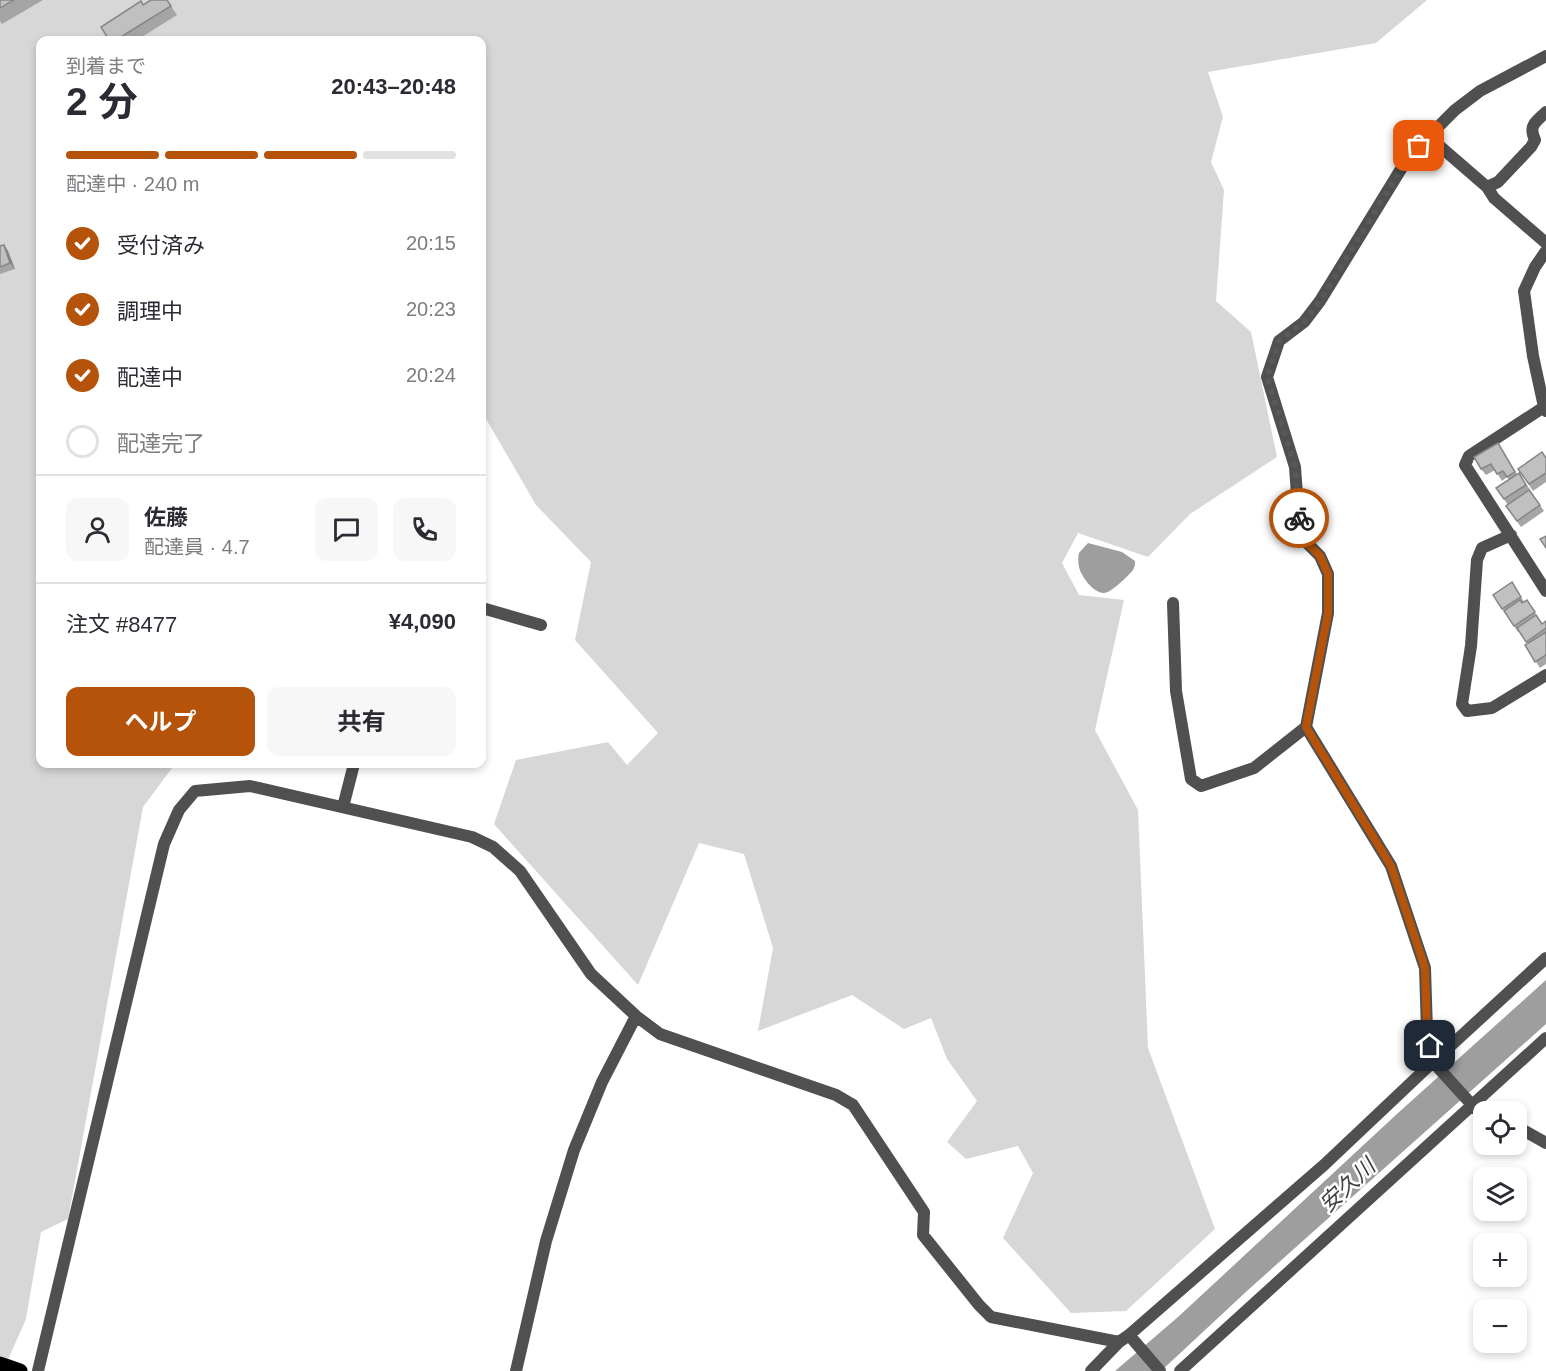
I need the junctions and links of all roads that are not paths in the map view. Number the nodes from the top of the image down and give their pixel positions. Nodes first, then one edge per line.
1 (1546, 56) edge
2 (1546, 112) edge
3 (1428, 136) junction
4 (1487, 187) junction
5 (1546, 243) edge
6 (1546, 251) edge
7 (1545, 409) edge
8 (1511, 535) junction
9 (1546, 591) edge
10 (1173, 603) dead end
11 (486, 609) edge
12 (541, 625) dead end
13 (1546, 675) edge
14 (1306, 727) junction
15 (353, 768) edge
16 (343, 807) junction
17 (1546, 958) edge
18 (636, 1016) junction
19 (1546, 1038) edge
20 (1433, 1062) junction
21 (1478, 1101) edge
22 (1473, 1106) joint
23 (1527, 1132) edge
24 (1546, 1143) edge
25 (1124, 1338) junction
26 (0, 1364) edge
27 (20, 1371) edge
28 (38, 1371) edge
29 (516, 1371) edge
30 (1091, 1371) edge
31 (1161, 1371) edge
32 (1180, 1371) edge

1 - 3 street
2 - 4 street
3 - 4 street
3 - 14 street
4 - 5 street
6 - 7 street
7 - 8 street
8 - 9 street
8 - 13 street
10 - 14 street
11 - 12 street
14 - 20 street
15 - 16 street
16 - 18 street
16 - 28 street
17 - 20 street
18 - 25 street
18 - 29 street
19 - 21 street
20 - 22 street
20 - 25 street
22 - 32 street
23 - 24 street
25 - 30 street
25 - 31 street
26 - 27 main road

